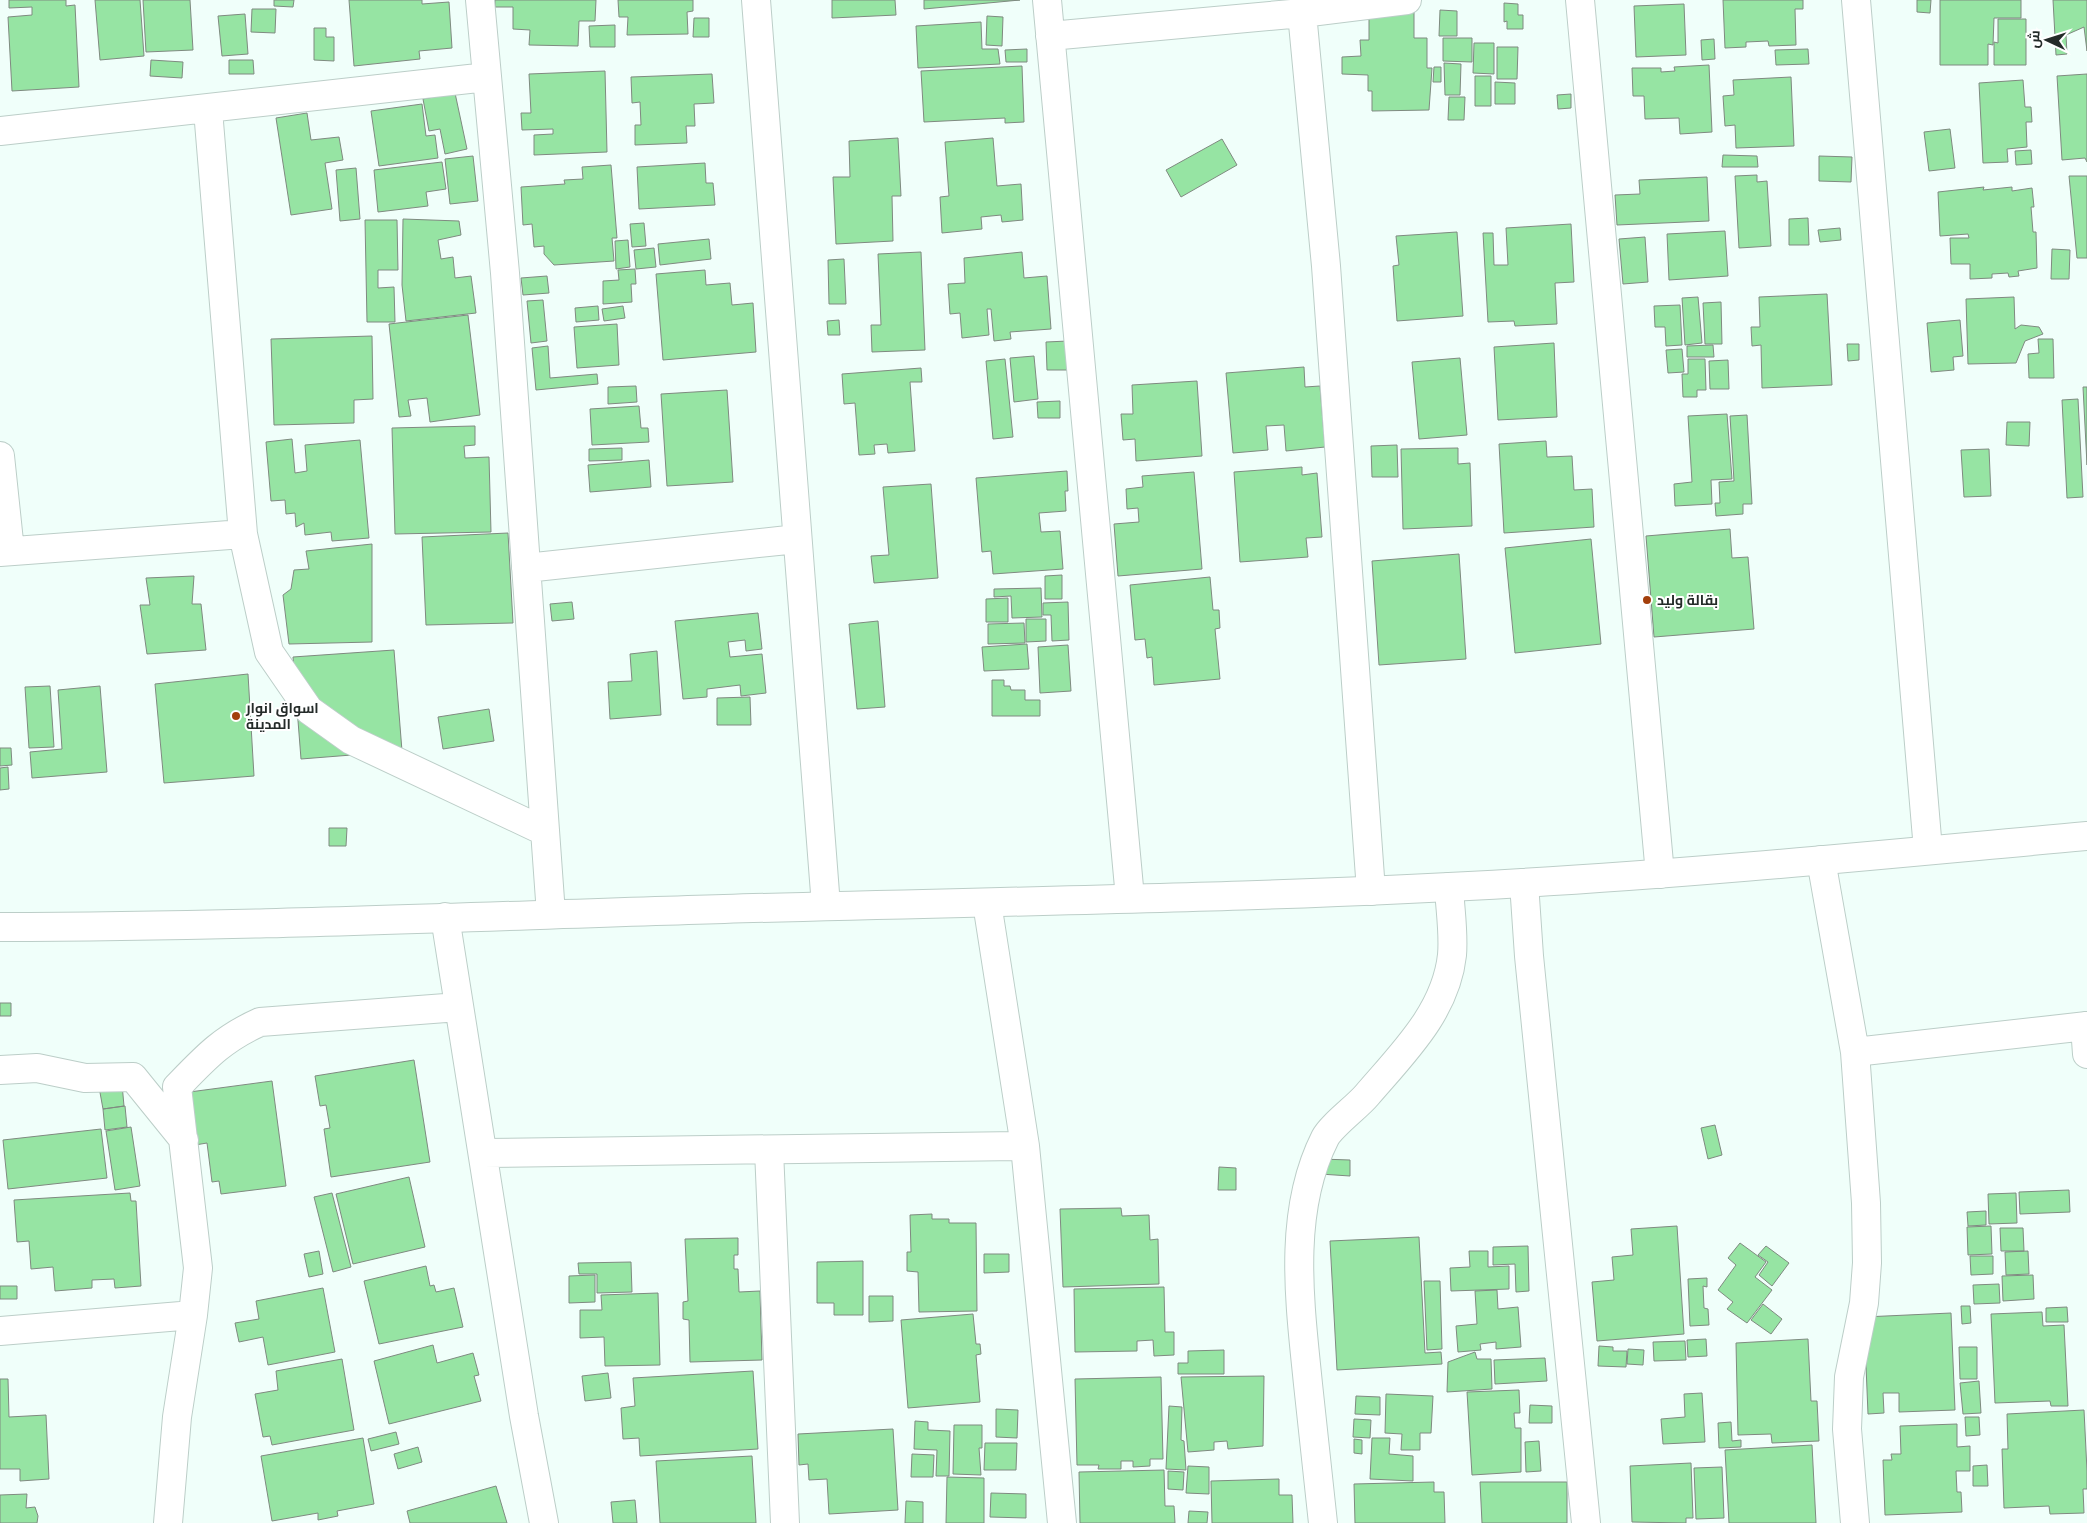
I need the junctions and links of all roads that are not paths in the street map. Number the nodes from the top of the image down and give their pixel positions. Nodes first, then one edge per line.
1 (480, 0) edge
2 (756, 0) edge
3 (1047, 0) edge
4 (1407, 0) edge
5 (1580, 0) edge
6 (1856, 0) edge
7 (1302, 13) junction
8 (1050, 36) junction
9 (487, 77) junction
10 (208, 110) junction
11 (0, 131) edge
12 (0, 456) edge
13 (243, 534) junction
14 (797, 539) junction
15 (5, 552) edge
16 (526, 568) junction
17 (544, 831) junction
18 (2087, 836) edge
19 (1928, 850) junction
20 (1821, 860) junction
21 (1660, 874) junction
22 (1524, 883) junction
23 (1450, 887) junction
24 (1371, 891) junction
25 (1130, 898) junction
26 (988, 903) junction
27 (826, 906) junction
28 (551, 914) junction
29 (445, 917) junction
30 (0, 927) edge
31 (459, 1007) junction
32 (2086, 1026) edge
33 (1855, 1052) junction
34 (2087, 1054) edge
35 (0, 1070) edge
36 (184, 1140) junction
37 (1025, 1146) junction
38 (769, 1150) junction
39 (483, 1153) junction
40 (193, 1315) junction
41 (0, 1331) edge
42 (168, 1523) edge
43 (544, 1523) edge
44 (785, 1523) edge
45 (1062, 1523) edge
46 (1323, 1523) edge
47 (1586, 1523) edge
48 (1855, 1523) edge

1 - 9 street
2 - 14 street
3 - 8 street
4 - 7 street
5 - 21 street
6 - 19 street
7 - 8 street
7 - 24 street
8 - 25 street
9 - 10 street
9 - 16 street
10 - 11 street
10 - 13 street
12 - 15 street
13 - 15 street
13 - 17 street
14 - 16 street
14 - 27 street
16 - 17 street
17 - 28 street
18 - 19 street
19 - 20 street
20 - 21 street
20 - 33 street
21 - 22 street
22 - 23 street
22 - 47 street
23 - 24 street
23 - 46 street
24 - 25 street
25 - 26 street
26 - 27 street
26 - 37 street
27 - 28 street
28 - 29 street
29 - 30 street
29 - 31 street
31 - 36 street
31 - 39 street
32 - 33 street
32 - 34 street
33 - 48 street
35 - 36 street
36 - 40 street
37 - 38 street
37 - 45 street
38 - 39 street
38 - 44 street
39 - 43 street
40 - 41 street
40 - 42 street

